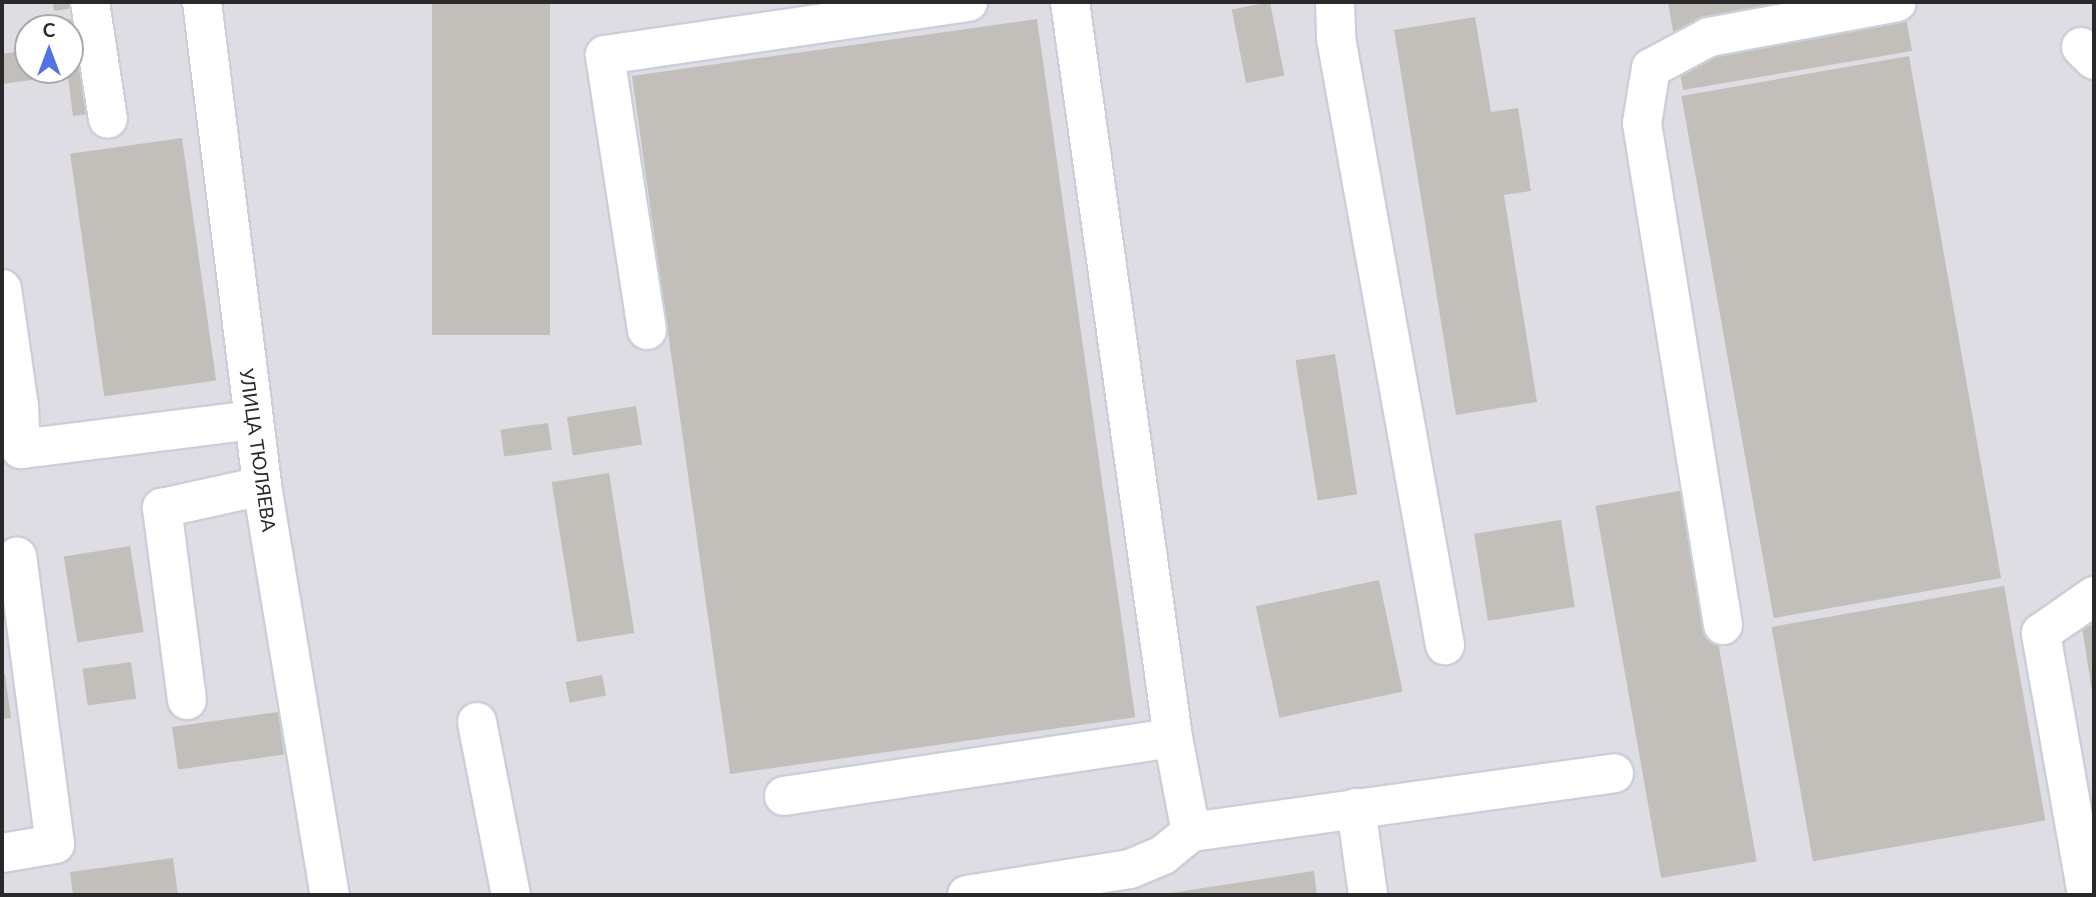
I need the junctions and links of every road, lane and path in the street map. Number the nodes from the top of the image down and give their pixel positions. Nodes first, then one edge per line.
1 (90, 2) edge
2 (202, 2) edge
3 (968, 2) edge
4 (1070, 2) edge
5 (1335, 2) edge
6 (1897, 2) edge
7 (108, 120) dead end
8 (2, 289) edge
9 (647, 330) dead end
10 (10, 409) edge
11 (253, 420) junction
12 (262, 486) junction
13 (16, 557) dead end
14 (2094, 596) edge
15 (1723, 625) dead end
16 (1445, 645) dead end
17 (187, 700) dead end
18 (477, 722) dead end
19 (1173, 738) junction
20 (1614, 773) dead end
21 (784, 796) dead end
22 (1356, 808) junction
23 (1191, 832) junction
24 (2, 853) edge
25 (330, 895) edge
26 (511, 895) edge
27 (967, 895) edge
28 (1368, 895) edge
29 (2087, 895) edge

1 - 7 street
2 - 11 street, УЛИЦА ТЮЛЯЕВА
3 - 9 street
4 - 19 street
5 - 16 street
6 - 15 street
8 - 10 street
10 - 11 street
11 - 12 street, УЛИЦА ТЮЛЯЕВА
12 - 17 street
12 - 25 street, УЛИЦА ТЮЛЯЕВА
13 - 24 street
14 - 29 street
18 - 26 street
19 - 21 street
19 - 23 street
20 - 22 street
22 - 23 street
22 - 28 street
23 - 27 street

